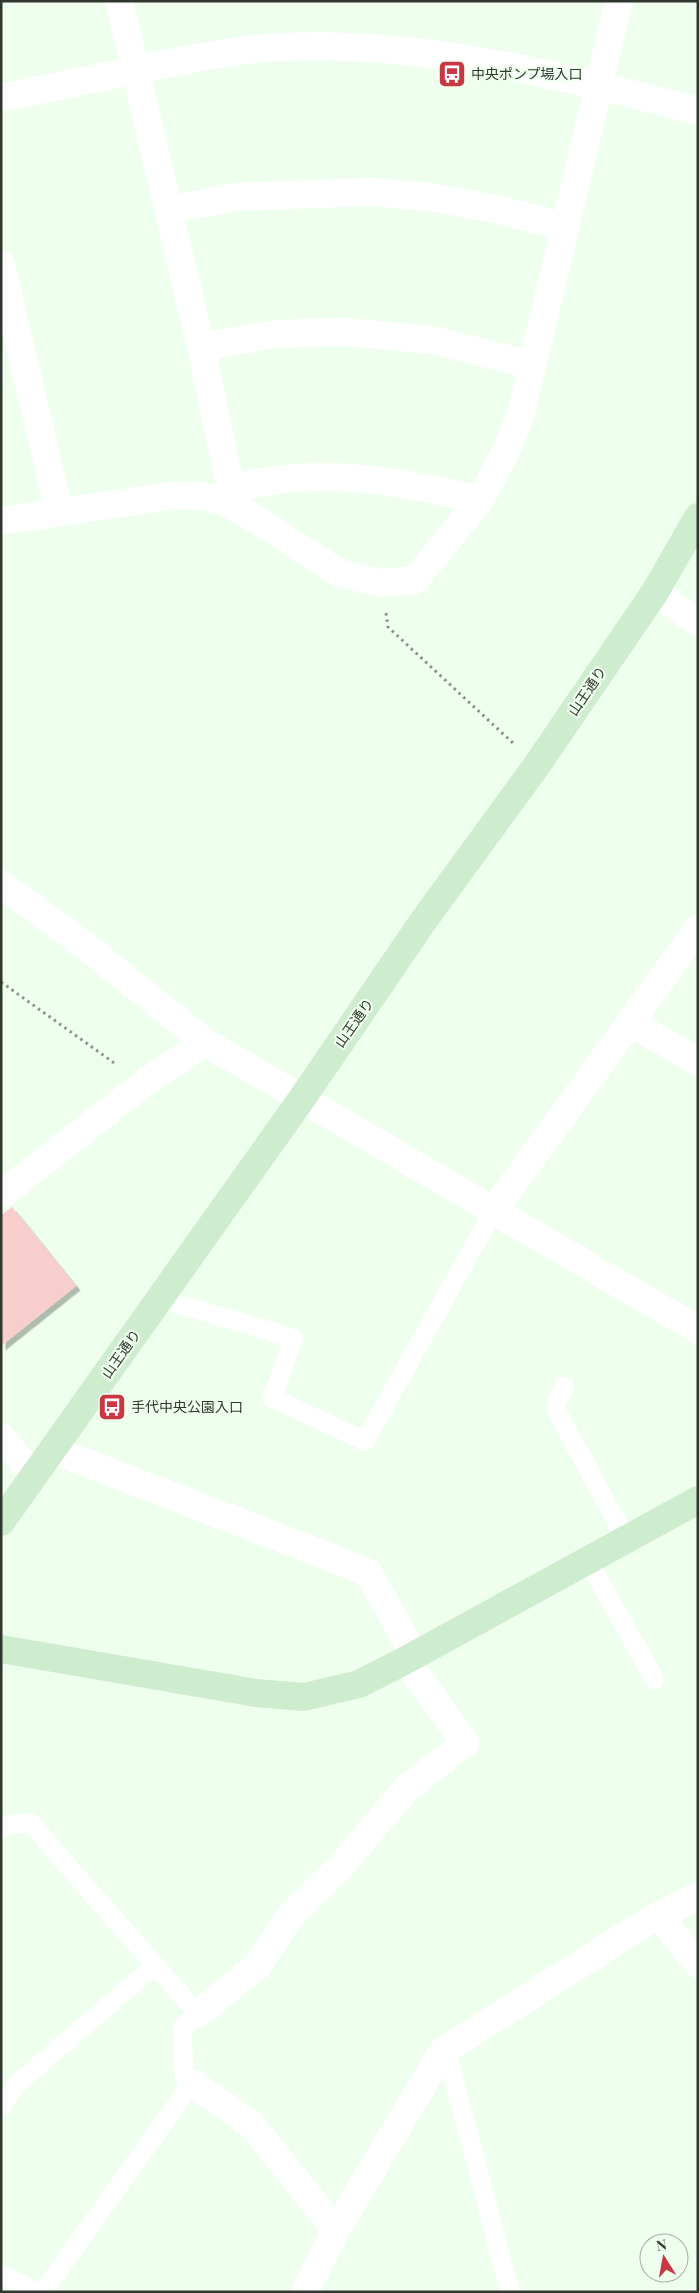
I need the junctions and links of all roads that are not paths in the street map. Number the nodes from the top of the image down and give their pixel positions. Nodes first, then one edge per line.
1 (119, 1) edge
2 (619, 1) edge
3 (136, 70) junction
4 (598, 85) junction
5 (1, 98) edge
6 (698, 111) edge
7 (169, 210) junction
8 (566, 227) junction
9 (1, 265) edge
10 (202, 347) junction
11 (532, 365) junction
12 (227, 495) junction
13 (480, 500) junction
14 (59, 511) junction
15 (698, 517) edge
16 (1, 521) edge
17 (655, 592) junction
18 (698, 622) edge
19 (1, 884) edge
20 (698, 929) edge
21 (630, 1022) junction
22 (205, 1042) junction
23 (698, 1062) edge
24 (303, 1098) junction
25 (1, 1195) edge
26 (494, 1210) junction
27 (160, 1300) junction
28 (698, 1330) edge
29 (564, 1386) dead end
30 (1, 1437) edge
31 (53, 1450) junction
32 (34, 1476) junction
33 (698, 1500) edge
34 (1, 1522) edge
35 (626, 1539) junction
36 (588, 1561) junction
37 (1, 1649) edge
38 (410, 1658) junction
39 (655, 1680) dead end
40 (1, 1830) edge
41 (698, 1896) edge
42 (658, 1915) junction
43 (698, 1964) edge
44 (154, 1966) junction
45 (198, 2014) junction
46 (446, 2049) junction
47 (192, 2083) junction
48 (1, 2107) edge
49 (336, 2230) junction
50 (1, 2274) edge
51 (36, 2292) edge
52 (43, 2292) edge
53 (305, 2292) edge
54 (510, 2292) edge

1 - 3 street
2 - 4 street
3 - 4 street
3 - 5 street
3 - 7 street
4 - 6 street
4 - 8 street
7 - 8 street
7 - 10 street
8 - 11 street
9 - 14 street
10 - 11 street
10 - 12 street
11 - 13 street
12 - 13 street
12 - 13 street
12 - 14 street
14 - 16 street
15 - 17 street, 山王通り
17 - 18 street
17 - 24 street, 山王通り
19 - 22 street
20 - 21 street
21 - 23 street
21 - 26 street
22 - 24 street
22 - 25 street
24 - 26 street
24 - 27 street, 山王通り
26 - 27 lane
26 - 28 street
27 - 31 street, 山王通り
29 - 35 lane
30 - 32 street
31 - 32 street, 山王通り
31 - 38 street
32 - 34 street, 山王通り
33 - 35 street
35 - 36 street
36 - 38 street
36 - 39 lane
37 - 38 street
38 - 45 street
40 - 44 lane
41 - 42 street
42 - 43 street
42 - 46 street
44 - 45 lane
44 - 48 lane
45 - 47 lane
46 - 49 street
46 - 54 lane
47 - 49 street
47 - 52 lane
49 - 53 street
50 - 51 lane

